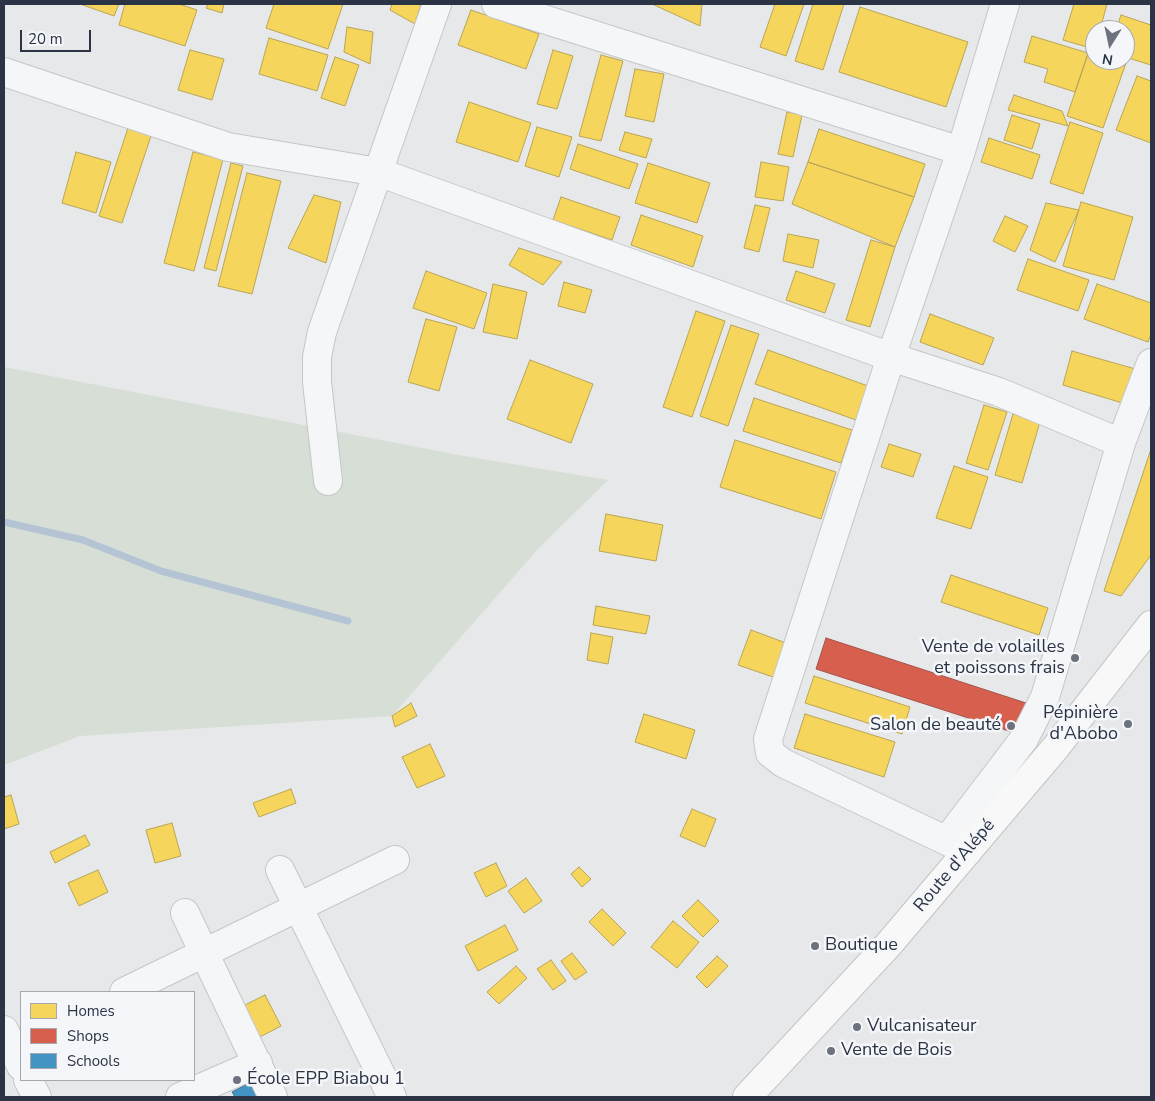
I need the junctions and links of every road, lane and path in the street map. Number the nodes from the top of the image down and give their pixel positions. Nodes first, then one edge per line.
1 (437, 4) edge
2 (496, 4) edge
3 (1005, 4) edge
4 (4, 72) edge
5 (961, 151) junction
6 (378, 172) junction
7 (891, 357) junction
8 (1151, 363) edge
9 (1120, 443) junction
10 (328, 481) dead end
11 (1151, 625) edge
12 (957, 846) junction
13 (395, 860) dead end
14 (280, 870) dead end
15 (297, 908) junction
16 (185, 913) dead end
17 (203, 954) junction
18 (126, 991) edge
19 (258, 1063) junction
20 (29, 1081) edge
21 (37, 1097) edge
22 (180, 1097) edge
23 (273, 1097) edge
24 (392, 1097) edge
25 (747, 1097) edge

1 - 6 street
2 - 5 street
3 - 5 street
4 - 6 street
5 - 7 street
6 - 7 street
6 - 10 street
7 - 9 street
7 - 12 street
8 - 9 street
9 - 12 street
11 - 12 main road, Route d'Alépé
12 - 25 main road, Route d'Alépé
13 - 15 street
14 - 15 street
15 - 17 street
15 - 24 street
16 - 17 street
17 - 18 street
17 - 19 street
19 - 22 street
19 - 23 street
20 - 21 street

